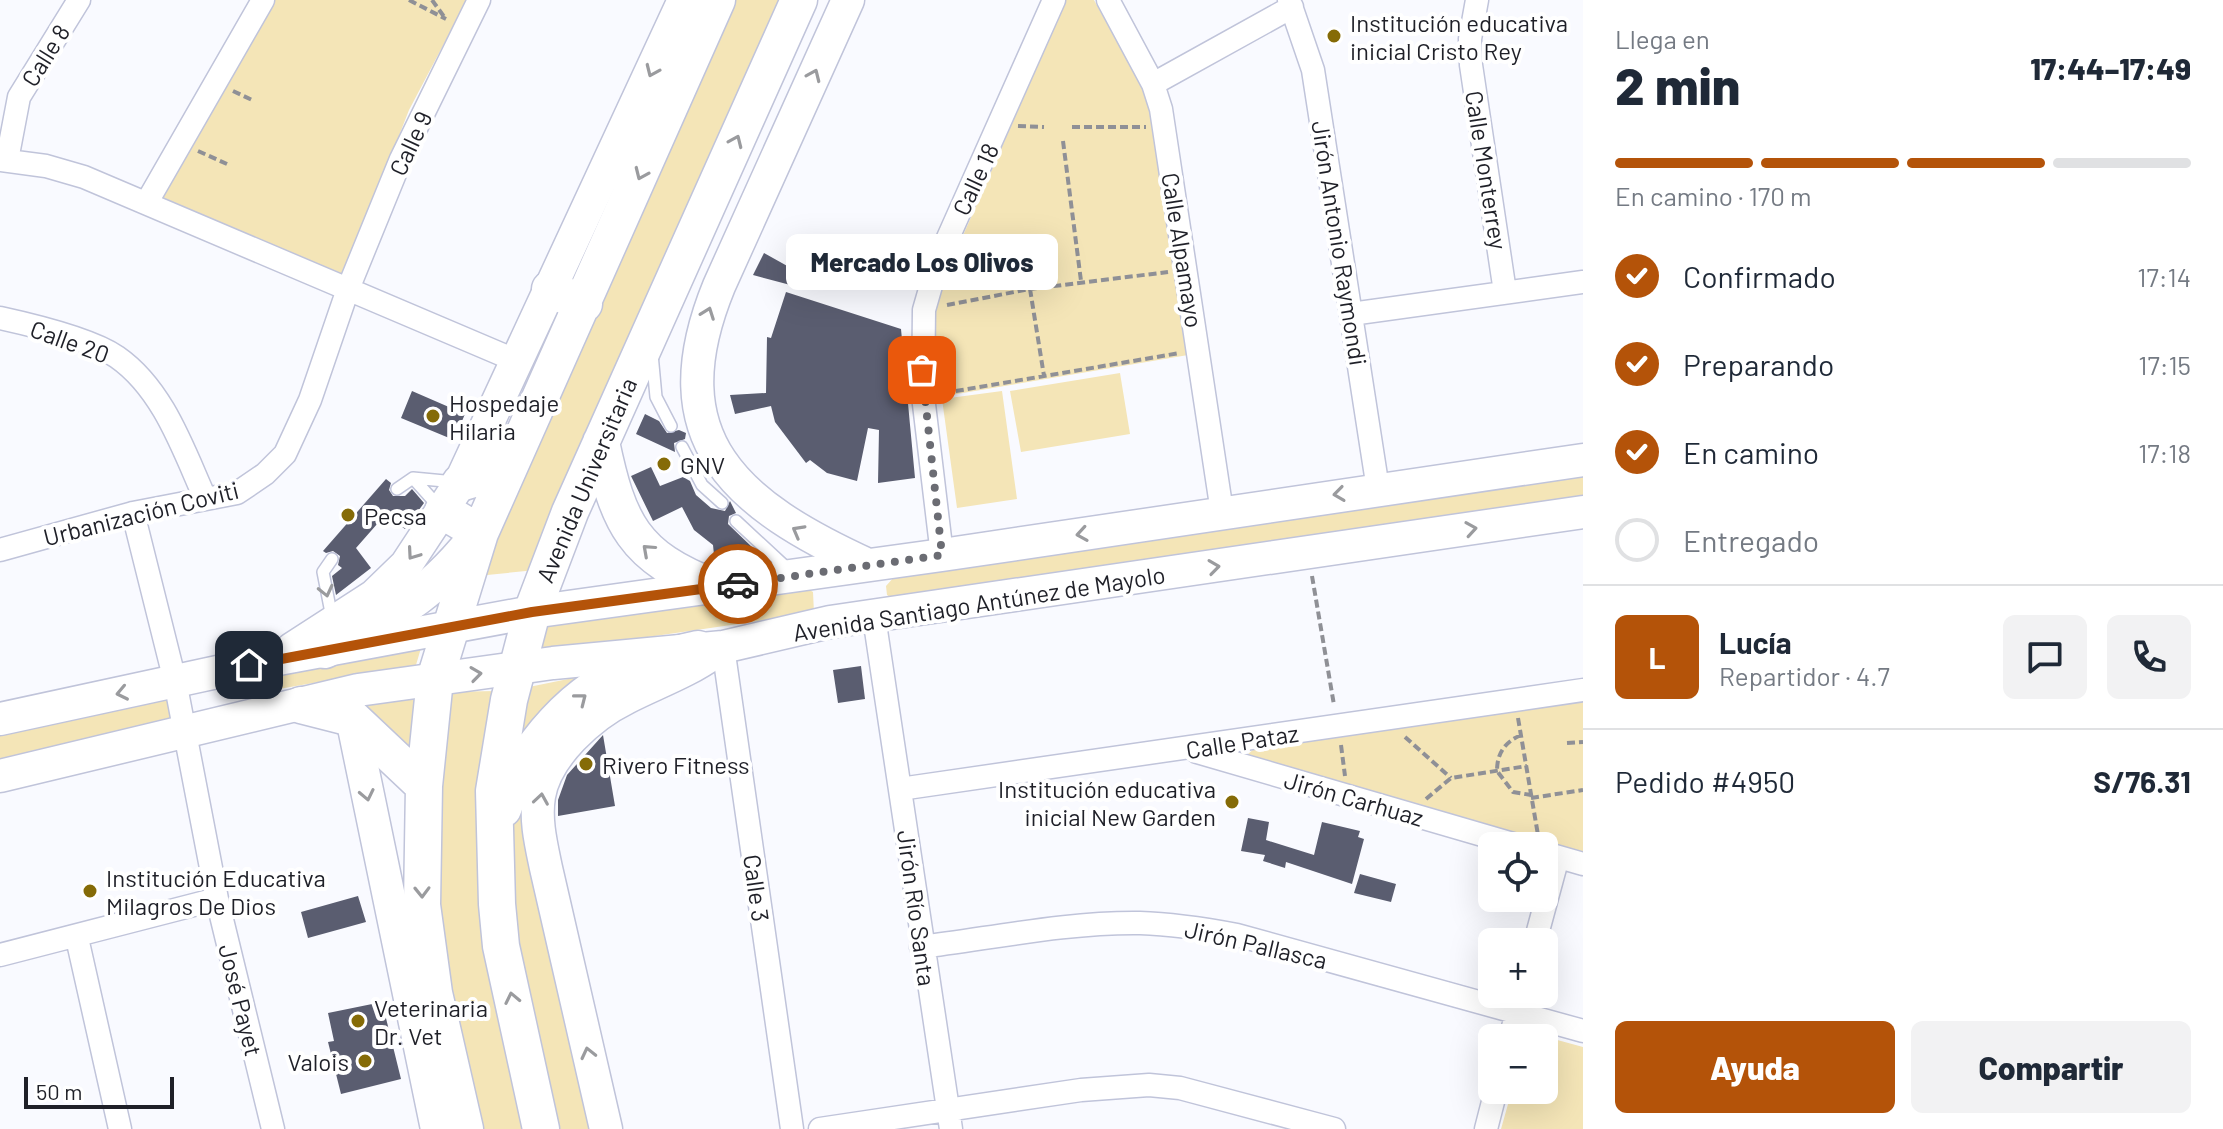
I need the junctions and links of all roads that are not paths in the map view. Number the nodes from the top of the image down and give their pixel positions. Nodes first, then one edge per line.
1 (79, 0) edge
2 (263, 0) edge
3 (479, 0) edge
4 (684, 0) edge
5 (717, 0) edge
6 (799, 0) edge
7 (848, 0) edge
8 (1054, 0) edge
9 (1108, 0) edge
10 (1477, 0) edge
11 (1290, 4) edge
12 (1153, 84) junction
13 (3, 160) edge
14 (147, 202) junction
15 (1583, 282) edge
16 (348, 289) junction
17 (550, 289) junction
18 (1505, 292) junction
19 (584, 304) junction
20 (1351, 314) junction
21 (0, 318) edge
22 (650, 333) junction
23 (517, 361) junction
24 (533, 420) junction
25 (671, 426) dead end
26 (601, 442) junction
27 (682, 447) dead end
28 (1583, 460) edge
29 (413, 478) junction
30 (397, 489) dead end
31 (1378, 489) junction
32 (451, 497) junction
33 (205, 498) junction
34 (722, 503) dead end
35 (1222, 512) junction
36 (1583, 512) edge
37 (133, 513) junction
38 (736, 521) dead end
39 (480, 533) junction
40 (0, 550) edge
41 (942, 555) junction
42 (332, 559) dead end
43 (868, 565) junction
44 (809, 574) junction
45 (715, 588) junction
46 (532, 612) junction
47 (874, 617) junction
48 (830, 622) junction
49 (450, 627) junction
50 (329, 637) junction
51 (710, 648) junction
52 (517, 668) junction
53 (224, 670) junction
54 (435, 679) junction
55 (175, 681) junction
56 (1583, 690) edge
57 (301, 705) junction
58 (352, 718) junction
59 (0, 719) edge
60 (233, 719) junction
61 (184, 729) junction
62 (1189, 749) junction
63 (0, 776) edge
64 (424, 786) junction
65 (900, 789) junction
66 (495, 833) junction
67 (1478, 834) edge
68 (1558, 856) edge
69 (1583, 864) edge
70 (217, 899) junction
71 (77, 938) junction
72 (921, 947) junction
73 (0, 955) edge
74 (1478, 993) edge
75 (1531, 1008) edge
76 (1583, 1031) edge
77 (1492, 1104) edge
78 (949, 1119) edge
79 (450, 1126) edge
80 (120, 1129) edge
81 (273, 1129) edge
82 (541, 1129) edge
83 (606, 1129) edge
84 (792, 1129) edge
85 (820, 1129) edge
86 (1334, 1129) edge
87 (1486, 1129) edge

1 - 13 street, Calle 8
2 - 14 street
3 - 16 street, Calle 9
4 -> 17 main road
5 -> 19 main road
22 -> 6 main road, Avenida Universitaria
43 -> 7 main road
8 - 41 street, Calle 18
9 - 12 street, Calle Alpamayo
10 - 18 street, Calle Monterrey
11 - 12 street
11 - 20 street, Jirón Antonio Raymondi
12 - 35 street, Calle Alpamayo
13 - 14 street
14 - 16 street
15 - 18 street
16 - 23 street
16 - 33 street, Urbanización Coviti
17 - 19 main road
17 - 23 main road
18 - 20 street
19 - 24 main road
20 - 31 street, Jirón Antonio Raymondi
21 - 33 street, Calle 20
22 - 25 lane
22 - 26 main road, Avenida Universitaria
23 - 32 main road
24 - 32 main road
24 - 39 main road
45 -> 26 main road
26 - 46 main road, Avenida Universitaria
27 - 34 lane
28 - 31 main road
29 - 30 lane
29 - 32 lane
29 - 32 lane
31 -> 35 main road
32 - 39 main road
32 -> 50 main road
33 - 37 street, Urbanización Coviti
35 -> 41 main road
47 -> 36 main road, Avenida Santiago Antúnez de Mayolo
37 - 40 street, Urbanización Coviti
37 - 55 street, José Payet
38 - 44 lane
39 - 49 main road
39 - 50 main road
41 - 43 main road
42 -> 50 lane
43 - 44 main road
43 - 47 main road
44 - 45 main road
44 - 48 main road
45 - 46 main road
46 - 49 main road
46 - 52 main road, Avenida Universitaria
47 - 48 main road, Avenida Santiago Antúnez de Mayolo
47 - 65 street, Jirón Río Santa
48 - 51 main road, Avenida Santiago Antúnez de Mayolo
49 - 50 main road
49 - 54 main road
50 - 53 main road
51 - 52 main road, Avenida Santiago Antúnez de Mayolo
66 -> 51 main road
83 -> 51 main road
51 - 84 street, Calle 3
54 -> 52 main road, Avenida Santiago Antúnez de Mayolo
52 - 66 main road, Avenida Universitaria
53 - 55 main road
53 - 60 main road
54 - 57 main road, Avenida Santiago Antúnez de Mayolo
54 - 64 main road
55 -> 59 main road
55 - 61 street, José Payet
56 - 62 street, Calle Pataz
57 - 58 main road
57 - 60 main road, Avenida Santiago Antúnez de Mayolo
58 - 64 main road
58 -> 79 main road
60 - 61 main road, Avenida Santiago Antúnez de Mayolo
61 - 63 main road, Avenida Santiago Antúnez de Mayolo
61 - 70 street, José Payet
62 - 65 street, Calle Pataz
62 - 67 street, Jirón Carhuaz
64 -> 79 main road
65 - 72 street, Jirón Río Santa
82 -> 66 main road, Avenida Universitaria
68 - 69 street
70 - 71 street
70 - 81 street, José Payet
71 - 73 street
71 - 80 street
72 - 74 street, Jirón Pallasca
72 - 78 street, Jirón Río Santa
75 - 76 street, Jirón Pallasca
77 - 87 street
78 - 85 street
78 - 86 street

